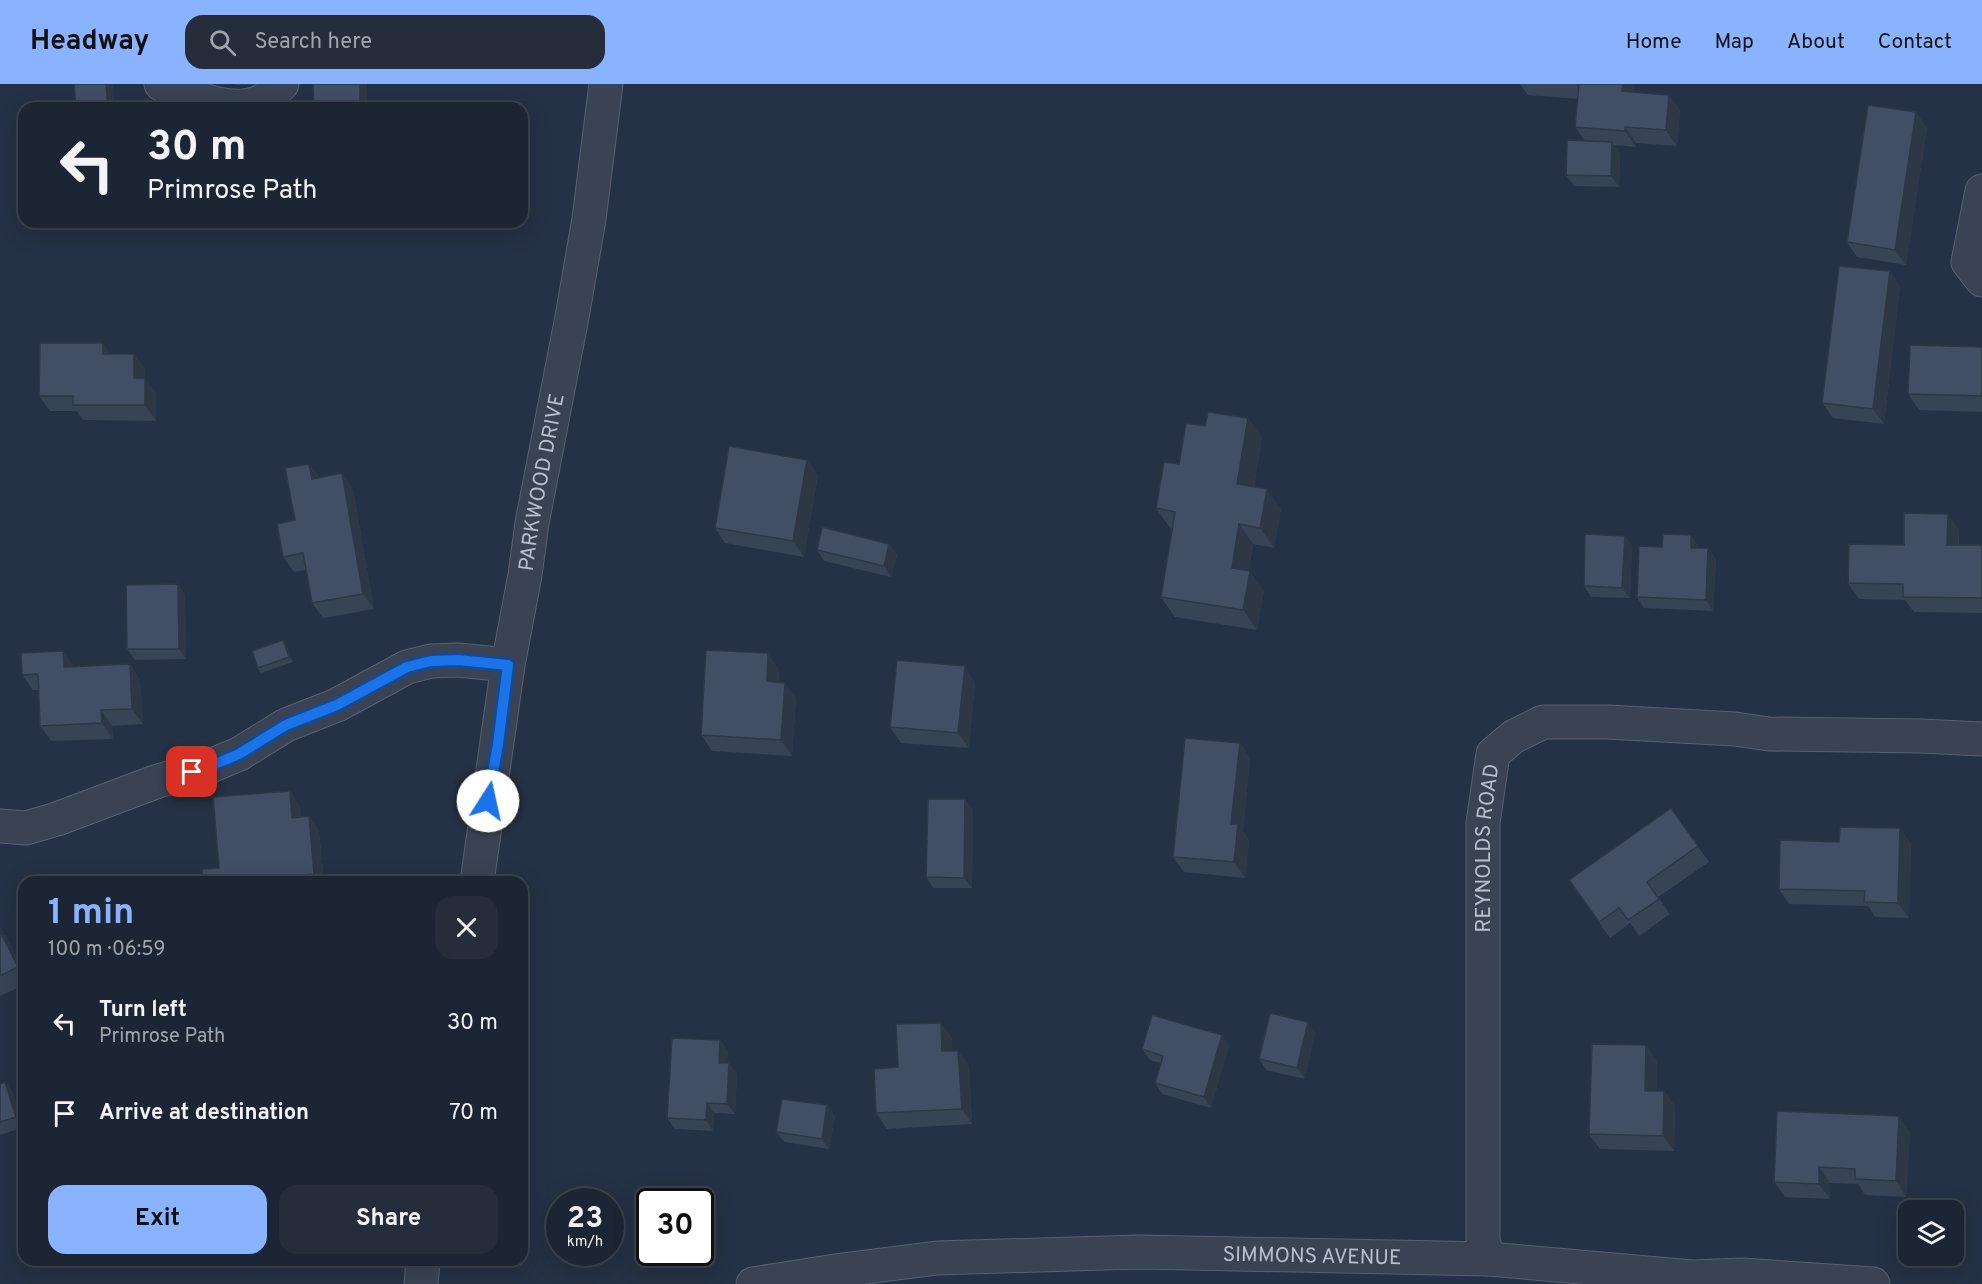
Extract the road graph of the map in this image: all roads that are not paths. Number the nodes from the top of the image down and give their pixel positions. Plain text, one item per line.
1 (161, 84) edge
2 (282, 84) edge
3 (606, 84) edge
4 (212, 102) edge
5 (258, 102) edge
6 (1982, 190) edge
7 (1982, 280) edge
8 (508, 665) junction
9 (1982, 739) edge
10 (0, 826) edge
11 (478, 876) edge
12 (1489, 1259) junction
13 (422, 1266) edge
14 (1051, 1270) edge
15 (421, 1284) edge
16 (753, 1284) edge
17 (1873, 1284) edge

1 - 4 street
2 - 5 street
3 - 8 street, PARKWOOD DRIVE
6 - 7 street
8 - 10 street
8 - 11 street, PARKWOOD DRIVE
9 - 12 street, REYNOLDS ROAD
12 - 14 street, SIMMONS AVENUE
12 - 17 street, SIMMONS AVENUE
13 - 15 street
14 - 16 street, SIMMONS AVENUE

